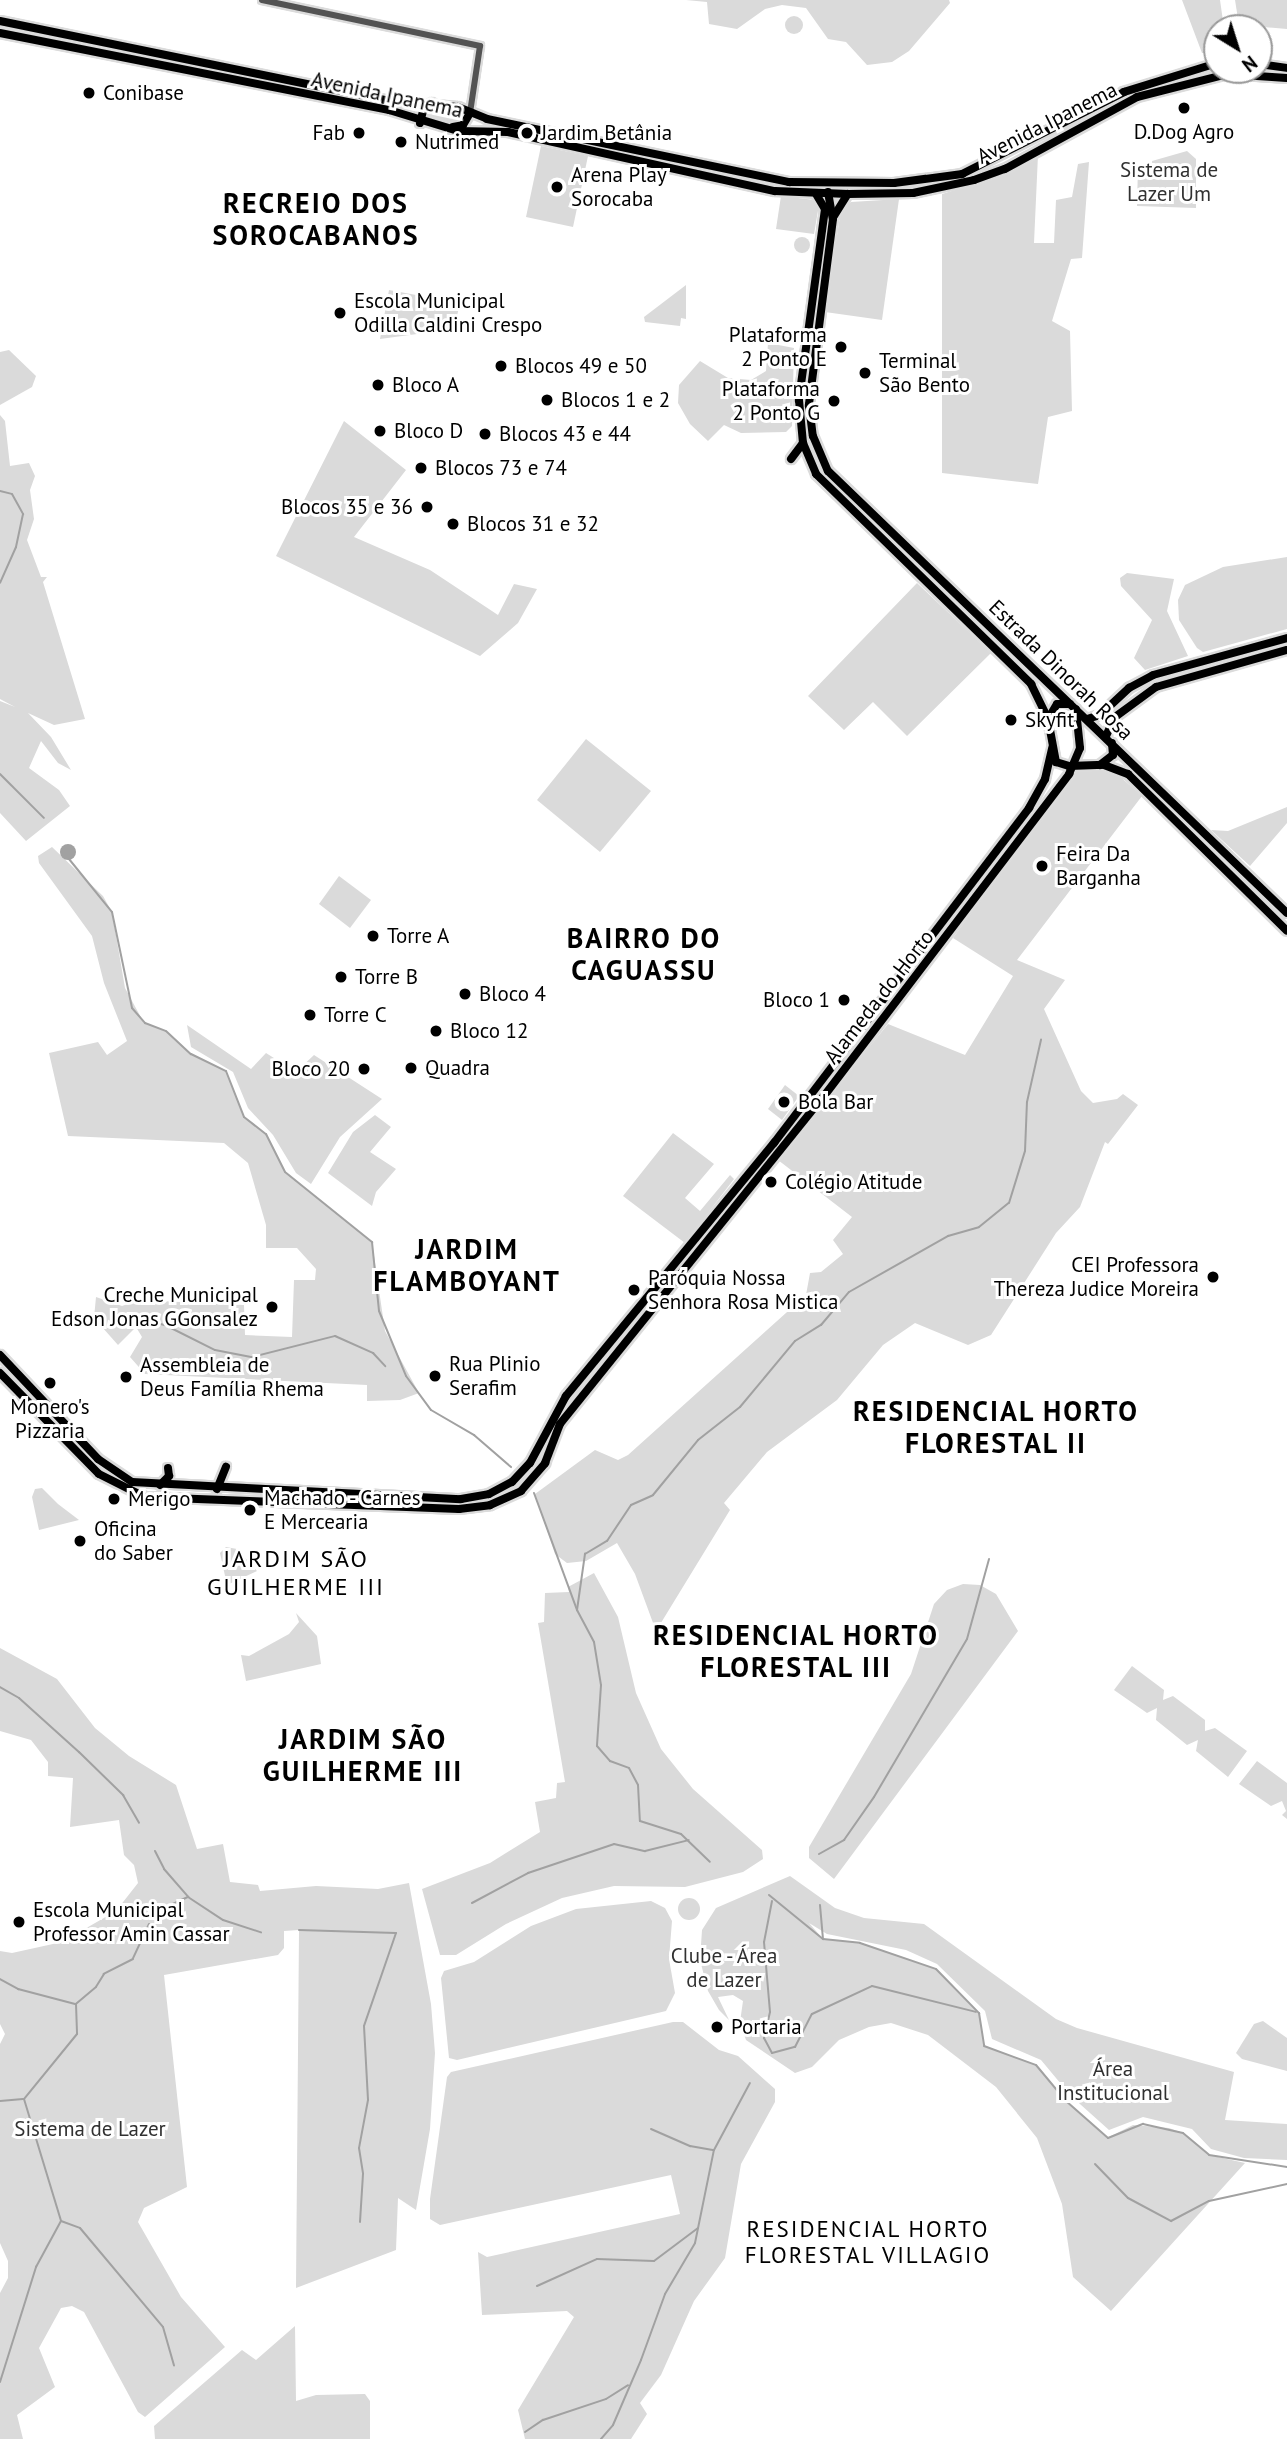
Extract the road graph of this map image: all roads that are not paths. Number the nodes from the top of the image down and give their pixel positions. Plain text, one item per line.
1 (262, 0) edge
2 (0, 21) edge
3 (0, 33) edge
4 (1203, 67) edge
5 (1181, 73) junction
6 (1287, 78) edge
7 (1137, 97) junction
8 (432, 103) junction
9 (470, 113) junction
10 (420, 122) junction
11 (433, 126) junction
12 (1073, 131) junction
13 (1050, 132) junction
14 (819, 183) junction
15 (813, 193) junction
16 (829, 194) junction
17 (848, 194) junction
18 (833, 219) junction
19 (803, 443) junction
20 (807, 457) junction
21 (791, 459) dead end
22 (828, 471) junction
23 (1287, 638) edge
24 (1287, 650) edge
25 (1195, 664) junction
26 (1196, 674) junction
27 (1073, 706) junction
28 (1048, 719) junction
29 (1087, 719) junction
30 (1109, 740) junction
31 (1052, 748) junction
32 (1073, 765) junction
33 (1100, 765) junction
34 (1287, 913) edge
35 (1287, 931) edge
36 (743, 1180) junction
37 (736, 1205) junction
38 (0, 1356) edge
39 (0, 1373) edge
40 (226, 1467) dead end
41 (168, 1468) dead end
42 (155, 1486) junction
43 (176, 1486) junction
44 (186, 1487) junction
45 (217, 1489) junction
46 (184, 1500) junction

1 - 9 street
2 - 8 main road, Avenida Ipanema
3 - 10 main road, Avenida Ipanema
4 - 5 main road, Avenida Ipanema
5 - 7 main road
5 - 13 main road, Avenida Ipanema
6 - 7 main road, Avenida Ipanema
7 - 12 main road, Avenida Ipanema
8 - 9 main road, Avenida Ipanema
8 - 10 main road
9 - 11 main road
9 - 14 main road, Avenida Ipanema
10 - 11 main road, Avenida Ipanema
11 - 15 main road, Avenida Ipanema
12 - 13 main road
12 - 17 main road, Avenida Ipanema
13 - 14 main road, Avenida Ipanema
14 - 16 main road
15 - 16 main road, Avenida Ipanema
15 - 19 main road, Estrada Dinorah Rosa
16 - 17 main road, Avenida Ipanema
16 - 18 main road
17 - 18 main road
18 - 22 main road, Estrada Dinorah Rosa
19 - 20 main road, Estrada Dinorah Rosa
19 - 21 main road
20 - 22 main road
20 - 28 main road, Estrada Dinorah Rosa
22 - 27 main road, Estrada Dinorah Rosa
23 - 25 main road
24 - 26 main road
25 - 26 main road
25 - 29 main road
26 - 30 main road
27 - 28 main road
27 - 29 main road, Estrada Dinorah Rosa
27 - 32 main road, Alameda do Horto
28 - 31 main road, Estrada Dinorah Rosa
29 - 30 main road, Estrada Dinorah Rosa
30 - 33 main road
30 - 34 main road, Estrada Dinorah Rosa
31 - 32 main road
31 - 36 main road, Alameda do Horto
32 - 33 main road, Estrada Dinorah Rosa
32 - 37 main road, Alameda do Horto
33 - 35 main road, Estrada Dinorah Rosa
36 - 37 main road
36 - 45 main road, Alameda do Horto
37 - 46 main road, Alameda do Horto
38 - 42 main road
39 - 46 main road
40 - 45 main road
41 - 42 main road
42 - 43 main road
43 - 44 main road
43 - 46 main road
44 - 45 main road
44 - 46 main road

